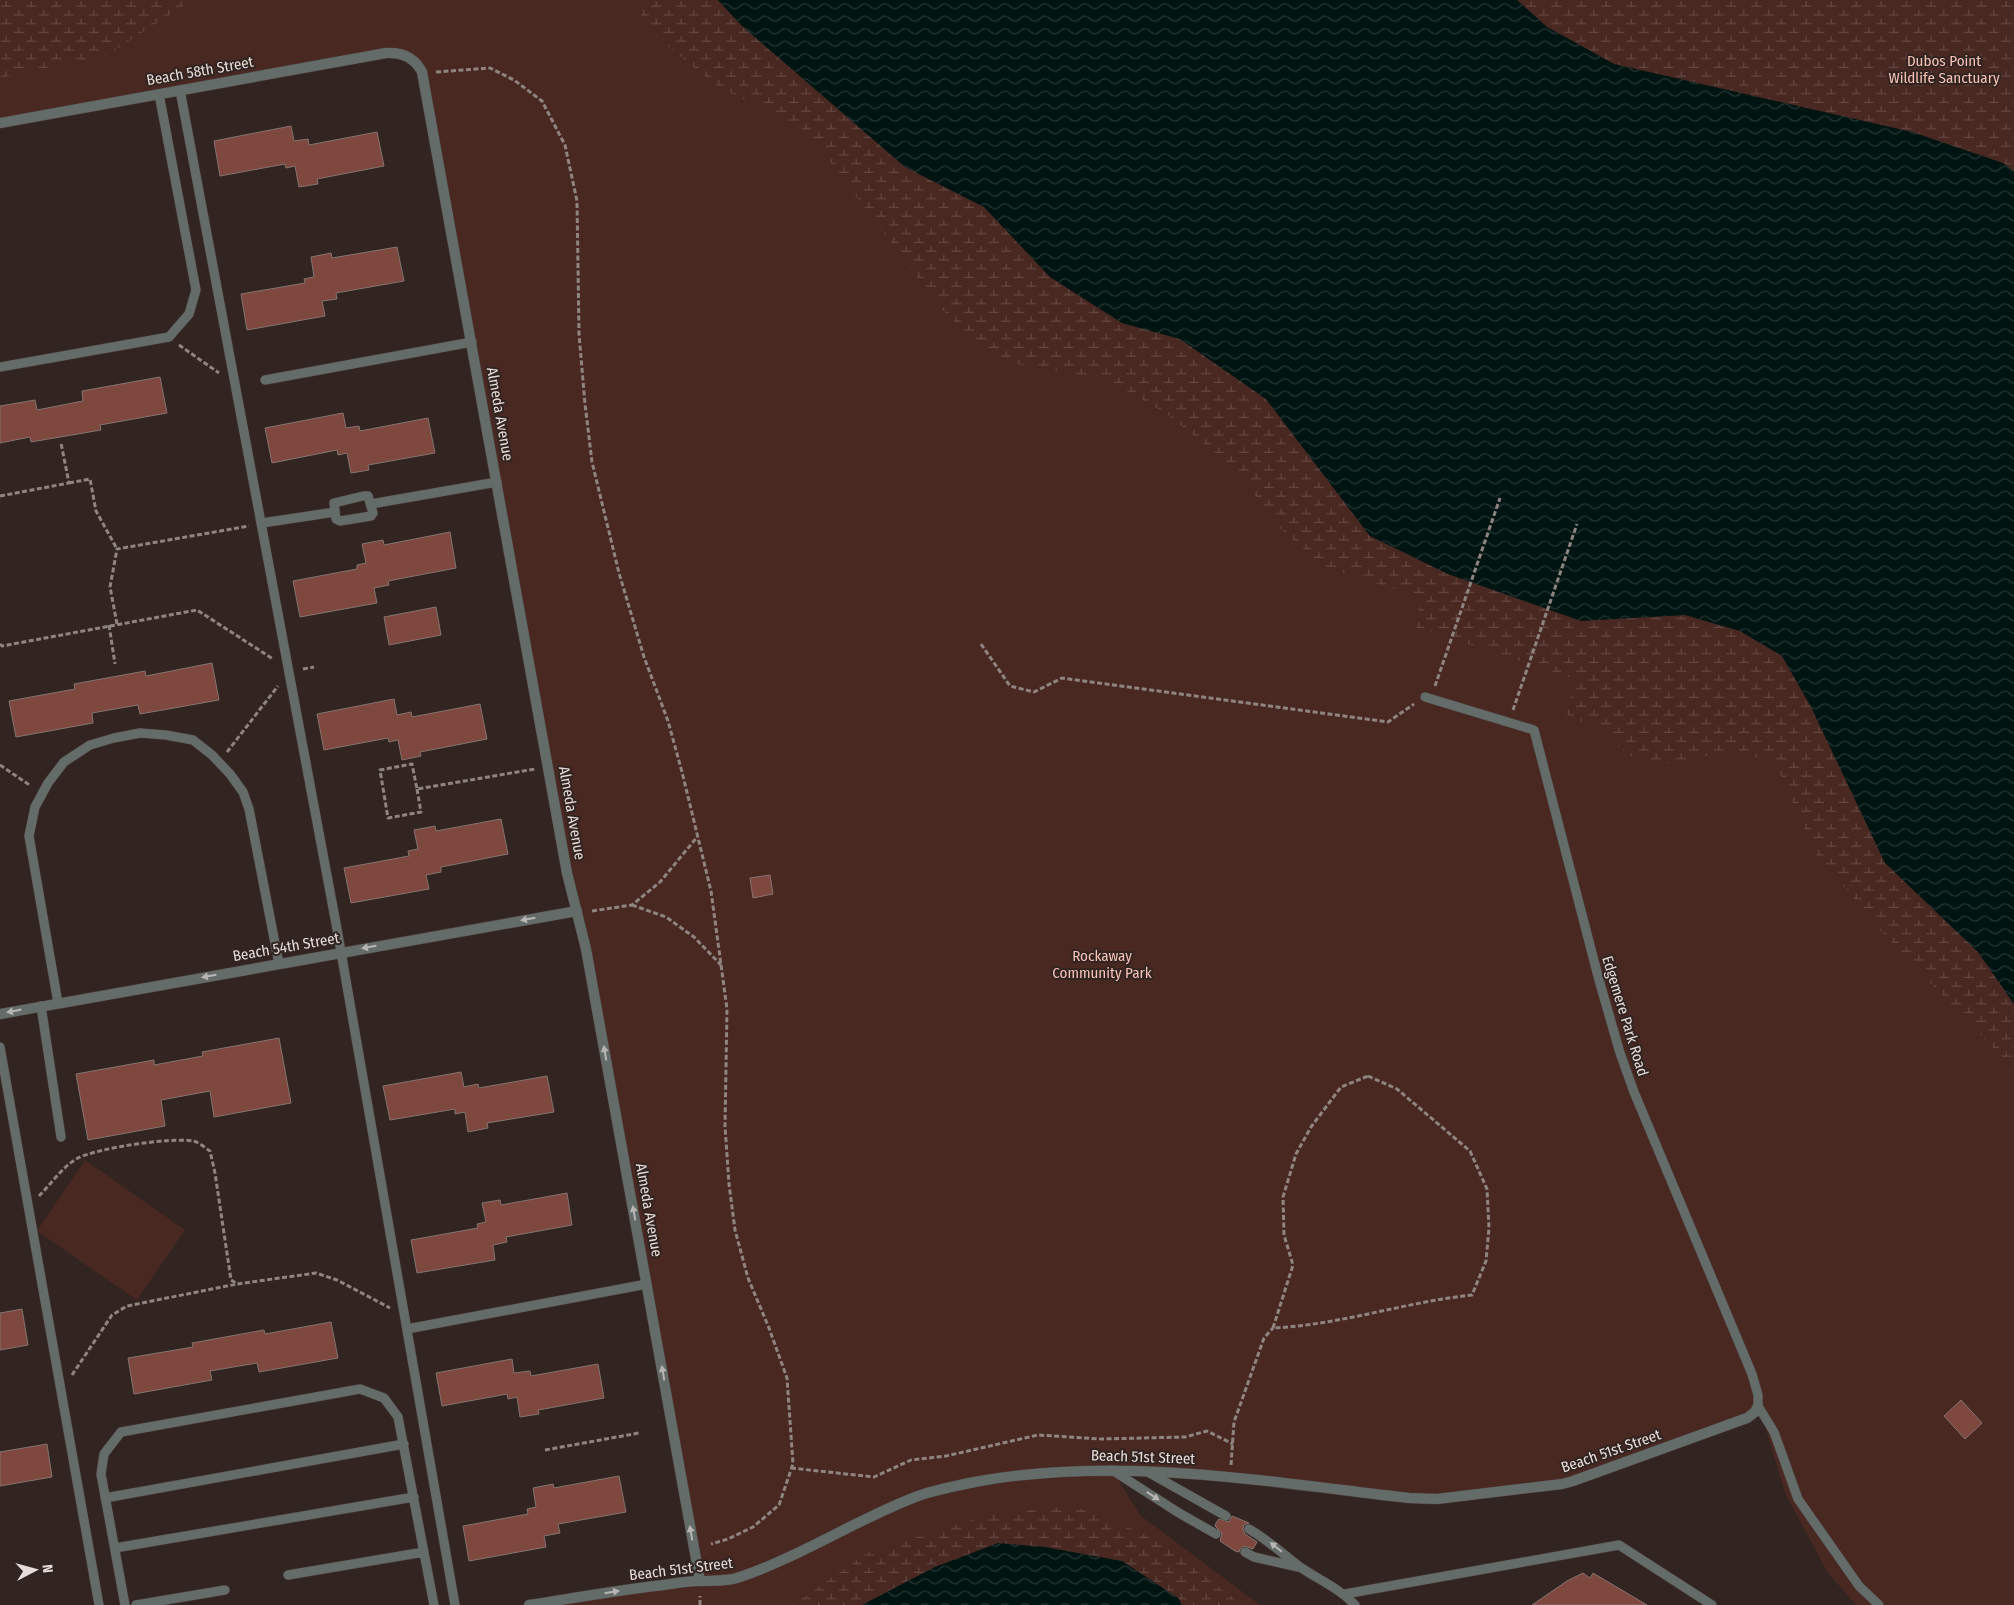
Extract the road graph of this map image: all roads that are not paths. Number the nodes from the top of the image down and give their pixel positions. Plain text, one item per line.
1 (406, 56) joint
2 (180, 90) junction
3 (159, 94) junction
4 (0, 123) edge
5 (472, 342) junction
6 (0, 366) edge
7 (265, 380) dead end
8 (497, 482) junction
9 (371, 504) junction
10 (335, 512) junction
11 (262, 523) junction
12 (1428, 698) road end
13 (576, 911) junction
14 (342, 952) junction
15 (279, 964) junction
16 (58, 1003) junction
17 (41, 1006) junction
18 (0, 1014) edge
19 (0, 1047) edge
20 (61, 1138) dead end
21 (646, 1284) junction
22 (407, 1329) junction
23 (1758, 1406) junction
24 (404, 1444) junction
25 (1112, 1469) junction
26 (1143, 1470) junction
27 (414, 1497) junction
28 (105, 1498) junction
29 (1226, 1516) dead end
30 (1249, 1529) dead end
31 (1216, 1534) dead end
32 (115, 1548) junction
33 (424, 1552) junction
34 (1245, 1552) dead end
35 (1301, 1568) junction
36 (288, 1575) dead end
37 (700, 1581) junction
38 (225, 1590) dead end
39 (1344, 1594) junction
40 (99, 1605) edge
41 (126, 1605) edge
42 (136, 1605) edge
43 (434, 1605) edge
44 (455, 1605) edge
45 (529, 1605) edge
46 (1355, 1605) edge
47 (1712, 1605) edge
48 (1879, 1605) edge

1 - 2 street, Beach 58th Street
1 - 5 street, Almeda Avenue
2 - 3 street, Beach 58th Street
2 - 11 lane
3 - 4 street, Beach 58th Street
3 - 6 lane
5 - 7 lane
5 - 8 street, Almeda Avenue
8 - 9 lane
8 - 13 street, Almeda Avenue
9 - 10 lane
9 - 10 lane
10 - 11 lane
11 - 14 lane
12 - 23 lane, Edgemere Park Road
13 -> 14 street, Beach 54th Street
21 -> 13 street, Almeda Avenue
14 - 15 street, Beach 54th Street
14 - 22 lane
15 -> 16 street, Beach 54th Street
15 - 16 lane
16 - 17 street, Beach 54th Street
17 -> 18 street, Beach 54th Street
17 - 20 lane
19 - 40 lane
21 - 22 lane
37 -> 21 street, Almeda Avenue
22 - 44 lane
23 - 26 street, Beach 51st Street
23 - 48 lane
24 - 27 lane
24 - 28 lane
24 - 28 lane
25 - 26 street, Beach 51st Street
25 -> 31 lane
25 - 37 street, Beach 51st Street
26 - 29 lane
27 - 32 lane
27 - 33 lane
28 - 32 lane
35 -> 30 lane
32 - 41 lane
33 - 36 lane
33 - 43 lane
34 - 35 lane
35 - 39 lane
45 -> 37 street, Beach 51st Street
38 - 42 lane
39 - 46 lane
39 - 47 lane

